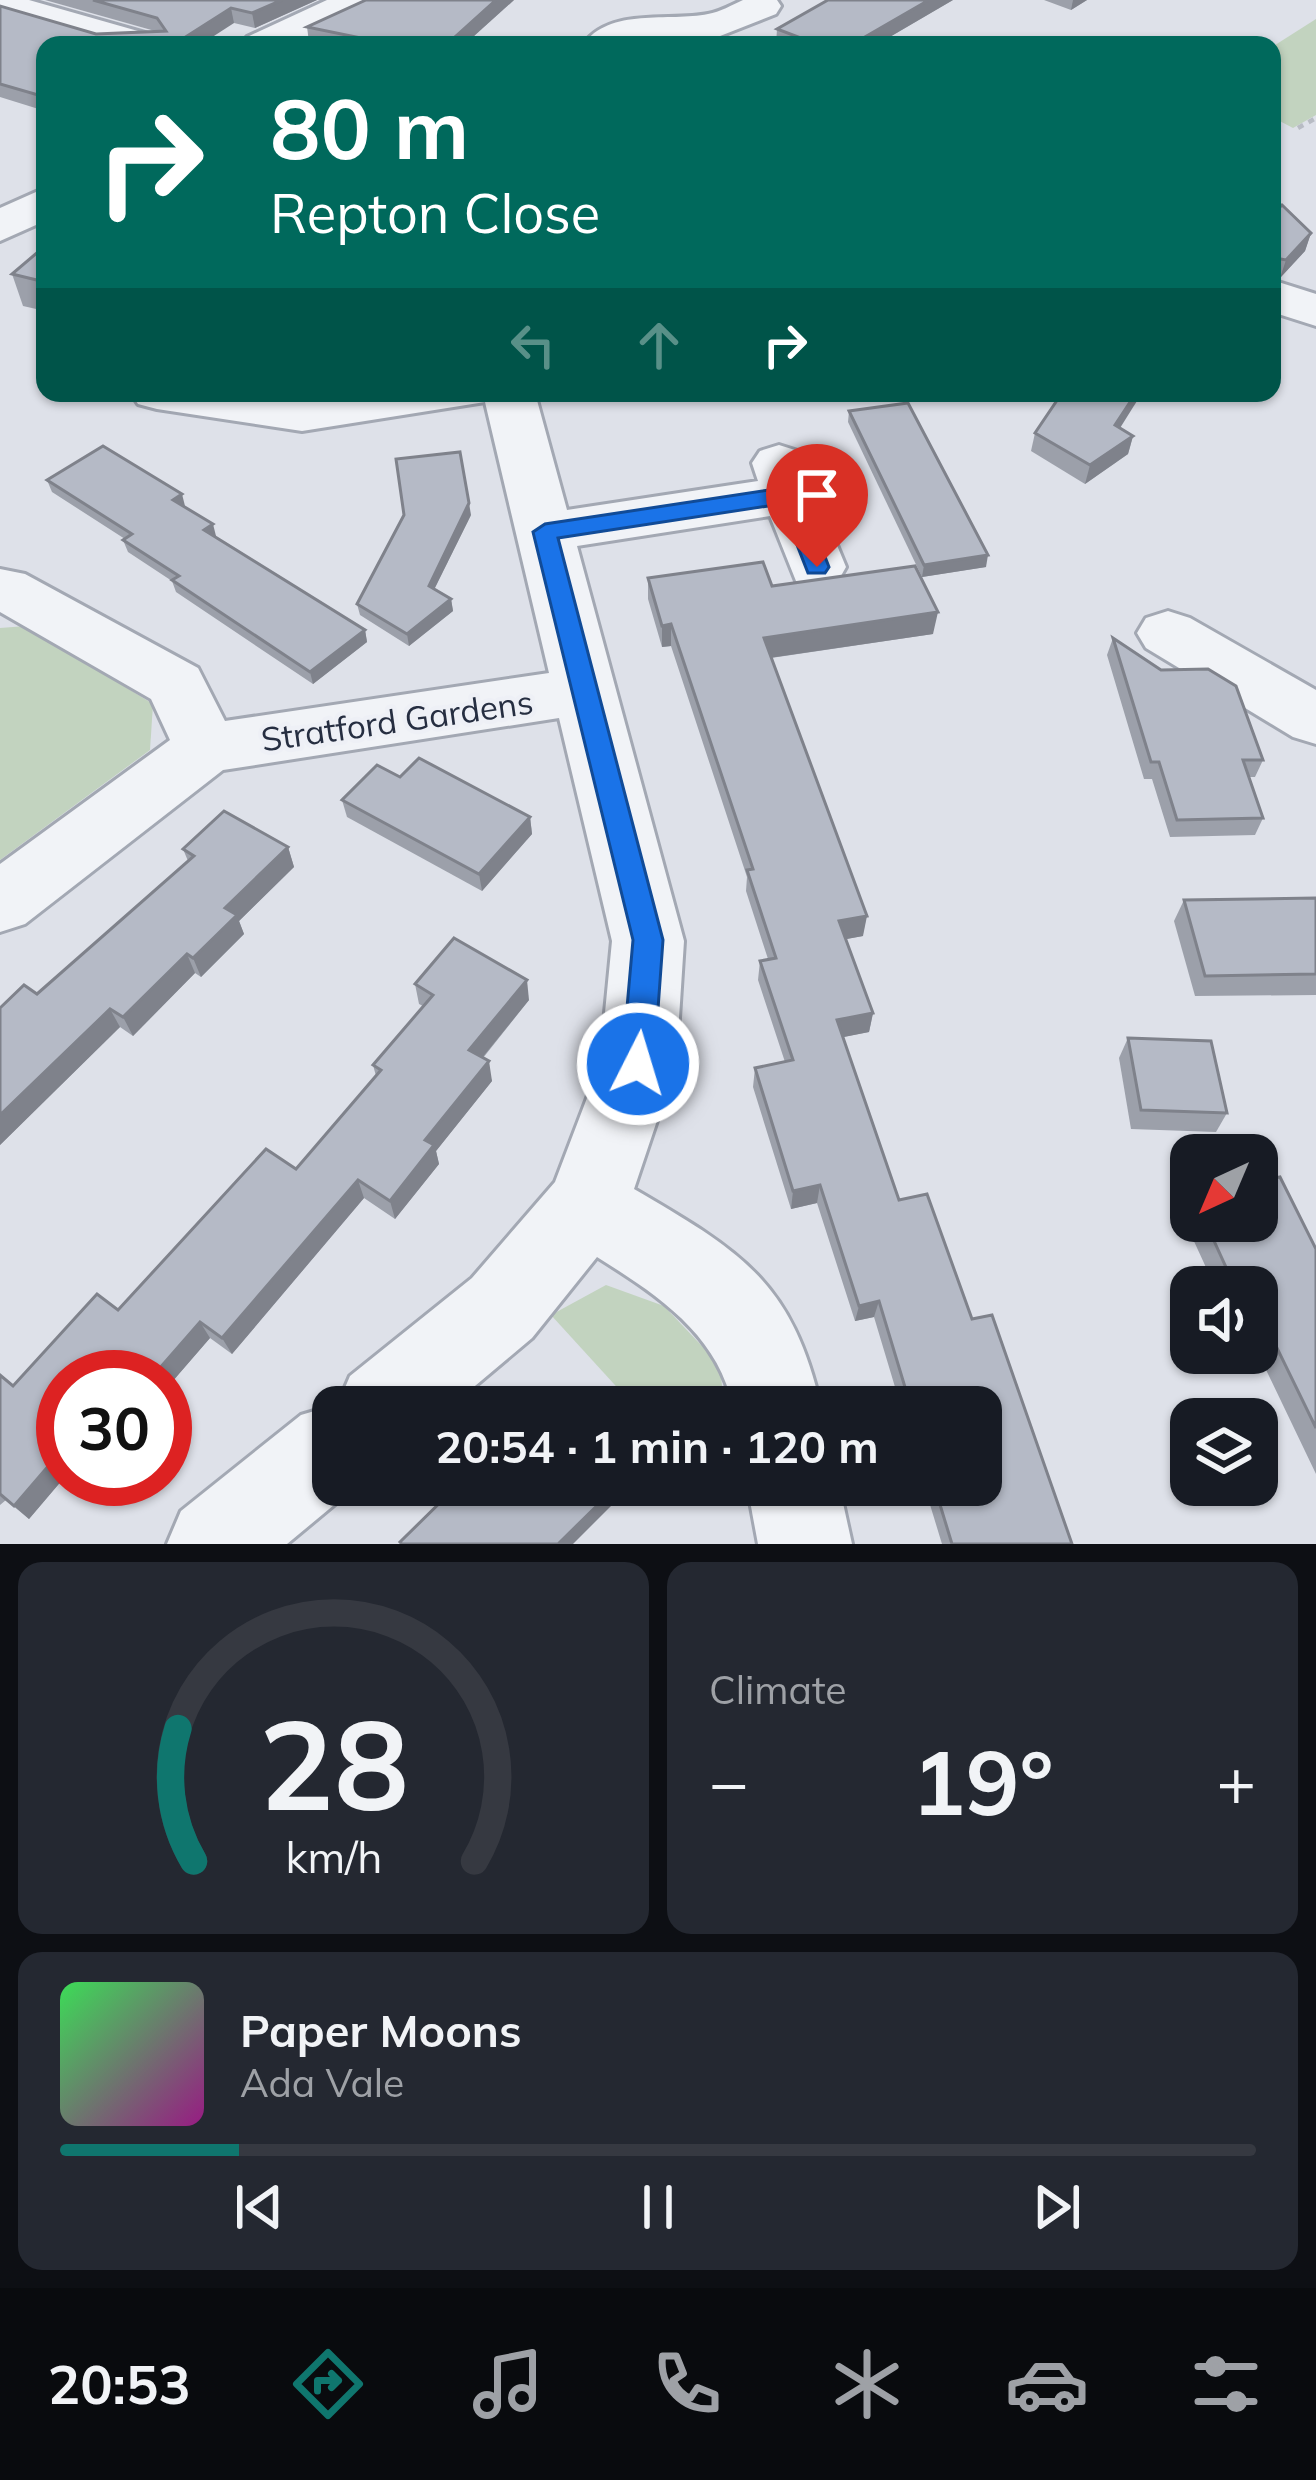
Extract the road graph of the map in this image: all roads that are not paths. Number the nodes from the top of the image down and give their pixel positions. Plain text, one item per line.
1 (358, 0) edge
2 (0, 4) edge
3 (762, 6) dead end
4 (113, 36) edge
5 (280, 36) edge
6 (626, 36) edge
7 (36, 207) edge
8 (0, 227) edge
9 (1281, 298) edge
10 (1316, 311) edge
11 (216, 402) edge
12 (398, 402) edge
13 (511, 402) edge
14 (545, 532) junction
15 (817, 567) dead end
16 (16, 579) edge
17 (1168, 633) dead end
18 (587, 691) junction
19 (1316, 720) edge
20 (206, 748) junction
21 (0, 902) edge
22 (587, 1206) junction
23 (407, 1386) edge
24 (772, 1386) edge
25 (312, 1464) edge
26 (797, 1506) edge
27 (214, 1544) edge
28 (805, 1544) edge

1 - 5 street
2 - 4 street
3 - 6 street
7 - 8 street
9 - 10 street
11 - 12 street
13 - 14 street
14 - 15 street
14 - 18 street
16 - 20 street
17 - 19 street
18 - 20 street, Stratford Gardens
18 - 22 street
20 - 21 street, Stratford Gardens
22 - 23 street
22 - 24 street
25 - 27 street
26 - 28 street

